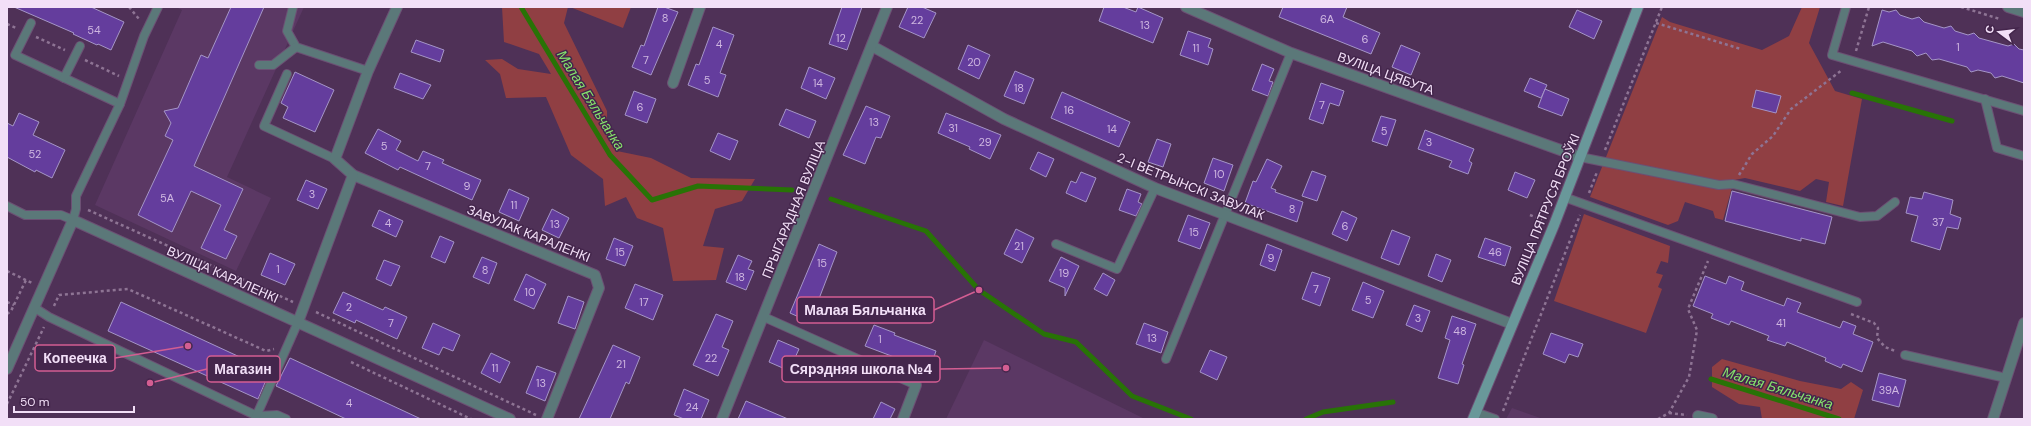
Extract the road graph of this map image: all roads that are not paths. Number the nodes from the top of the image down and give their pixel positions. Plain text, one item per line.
1 (158, 7) edge
2 (293, 7) edge
3 (397, 7) edge
4 (700, 7) edge
5 (887, 7) edge
6 (1186, 7) edge
7 (1638, 7) edge
8 (1846, 7) edge
9 (2008, 7) edge
10 (2024, 12) edge
11 (31, 23) dead end
12 (80, 46) dead end
13 (872, 46) junction
14 (296, 47) junction
15 (1291, 53) junction
16 (259, 65) dead end
17 (368, 71) junction
18 (287, 74) dead end
19 (64, 78) junction
20 (673, 83) dead end
21 (1985, 99) junction
22 (120, 104) junction
23 (2024, 111) edge
24 (1580, 156) junction
25 (2024, 156) edge
26 (335, 160) junction
27 (353, 175) junction
28 (1155, 188) junction
29 (1564, 197) junction
30 (1895, 202) dead end
31 (7, 206) edge
32 (1226, 214) junction
33 (73, 220) junction
34 (1056, 244) dead end
35 (1857, 302) dead end
36 (35, 308) junction
37 (764, 317) junction
38 (298, 322) junction
39 (2024, 323) edge
40 (1512, 324) junction
41 (1904, 355) dead end
42 (1166, 359) dead end
43 (8, 366) edge
44 (2006, 378) junction
45 (916, 385) joint
46 (1474, 416) edge
47 (1698, 416) dead end
48 (256, 418) edge
49 (286, 419) edge
50 (510, 419) edge
51 (547, 419) edge
52 (722, 419) edge
53 (903, 419) edge
54 (1495, 419) edge
55 (1712, 419) edge
56 (1993, 419) edge

1 - 22 lane
2 - 14 lane
3 - 17 street
4 - 20 street
5 - 13 street, ПРЫГАРАДНАЯ ВУЛІЦА
6 - 15 street, ВУЛІЦА ЦЯБУТА
7 - 24 main road, ВУЛІЦА ПЯТРУСЯ БРОЎКІ
8 - 21 lane
9 - 10 street
11 - 19 lane
12 - 19 lane
13 - 28 street, 2-І ВЕТРЫНСКІ ЗАВУЛАК
13 - 37 street, ПРЫГАРАДНАЯ ВУЛІЦА
14 - 16 lane
14 - 17 lane
15 - 24 street, ВУЛІЦА ЦЯБУТА
15 - 32 lane
17 - 26 street
18 - 26 lane
19 - 22 lane
21 - 23 lane
21 - 25 lane
22 - 33 lane
24 - 29 main road, ВУЛІЦА ПЯТРУСЯ БРОЎКІ
24 - 30 lane
26 - 27 street, ЗАВУЛАК КАРАЛЕНКІ
27 - 38 street
27 - 51 street, ЗАВУЛАК КАРАЛЕНКІ
28 - 32 street, 2-І ВЕТРЫНСКІ ЗАВУЛАК
28 - 34 lane
29 - 35 lane
29 - 40 main road, ВУЛІЦА ПЯТРУСЯ БРОЎКІ
31 - 33 lane
32 - 40 street, 2-І ВЕТРЫНСКІ ЗАВУЛАК
32 - 42 lane
33 - 36 street
33 - 38 street, ВУЛІЦА КАРАЛЕНКІ
36 - 43 street
36 - 48 lane
37 - 45 lane
37 - 52 street, ПРЫГАРАДНАЯ ВУЛІЦА
38 - 48 lane
38 - 50 street, ВУЛІЦА КАРАЛЕНКІ
39 - 44 street
40 - 46 main road, ВУЛІЦА ПЯТРУСЯ БРОЎКІ
41 - 44 lane
44 - 56 street
45 - 53 street
46 - 54 lane
47 - 55 street
48 - 49 lane

